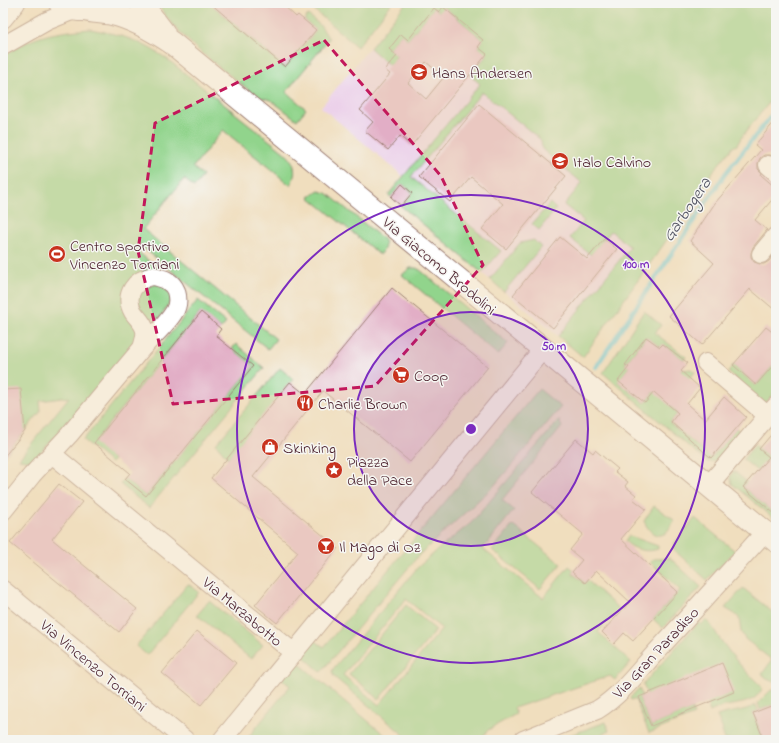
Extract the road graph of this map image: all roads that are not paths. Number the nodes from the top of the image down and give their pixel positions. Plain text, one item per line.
1 (16, 3) edge
2 (141, 3) edge
3 (79, 6) edge
4 (3, 19) edge
5 (172, 43) junction
6 (3, 46) edge
7 (776, 236) edge
8 (761, 254) dead end
9 (142, 348) dead end
10 (543, 350) junction
11 (706, 363) dead end
12 (772, 411) edge
13 (52, 454) junction
14 (708, 486) junction
15 (3, 511) edge
16 (770, 536) edge
17 (3, 590) edge
18 (294, 653) junction
19 (185, 740) edge
20 (222, 740) edge
21 (523, 740) edge

1 - 4 street
2 - 5 street, Via Giacomo Brodolini
3 - 5 street, Via Giacomo Brodolini
3 - 6 street, Via Giacomo Brodolini
5 - 10 street, Via Giacomo Brodolini
7 - 8 street
9 - 13 street
10 - 14 street, Via Giacomo Brodolini
10 - 18 street, Via Marzabotto
11 - 12 street
12 - 14 street
13 - 15 street
13 - 18 street, Via Marzabotto
14 - 16 street, Via Giacomo Brodolini
16 - 21 street, Via Gran Paradiso
17 - 19 street, Via Vincenzo Torriani
18 - 20 street

